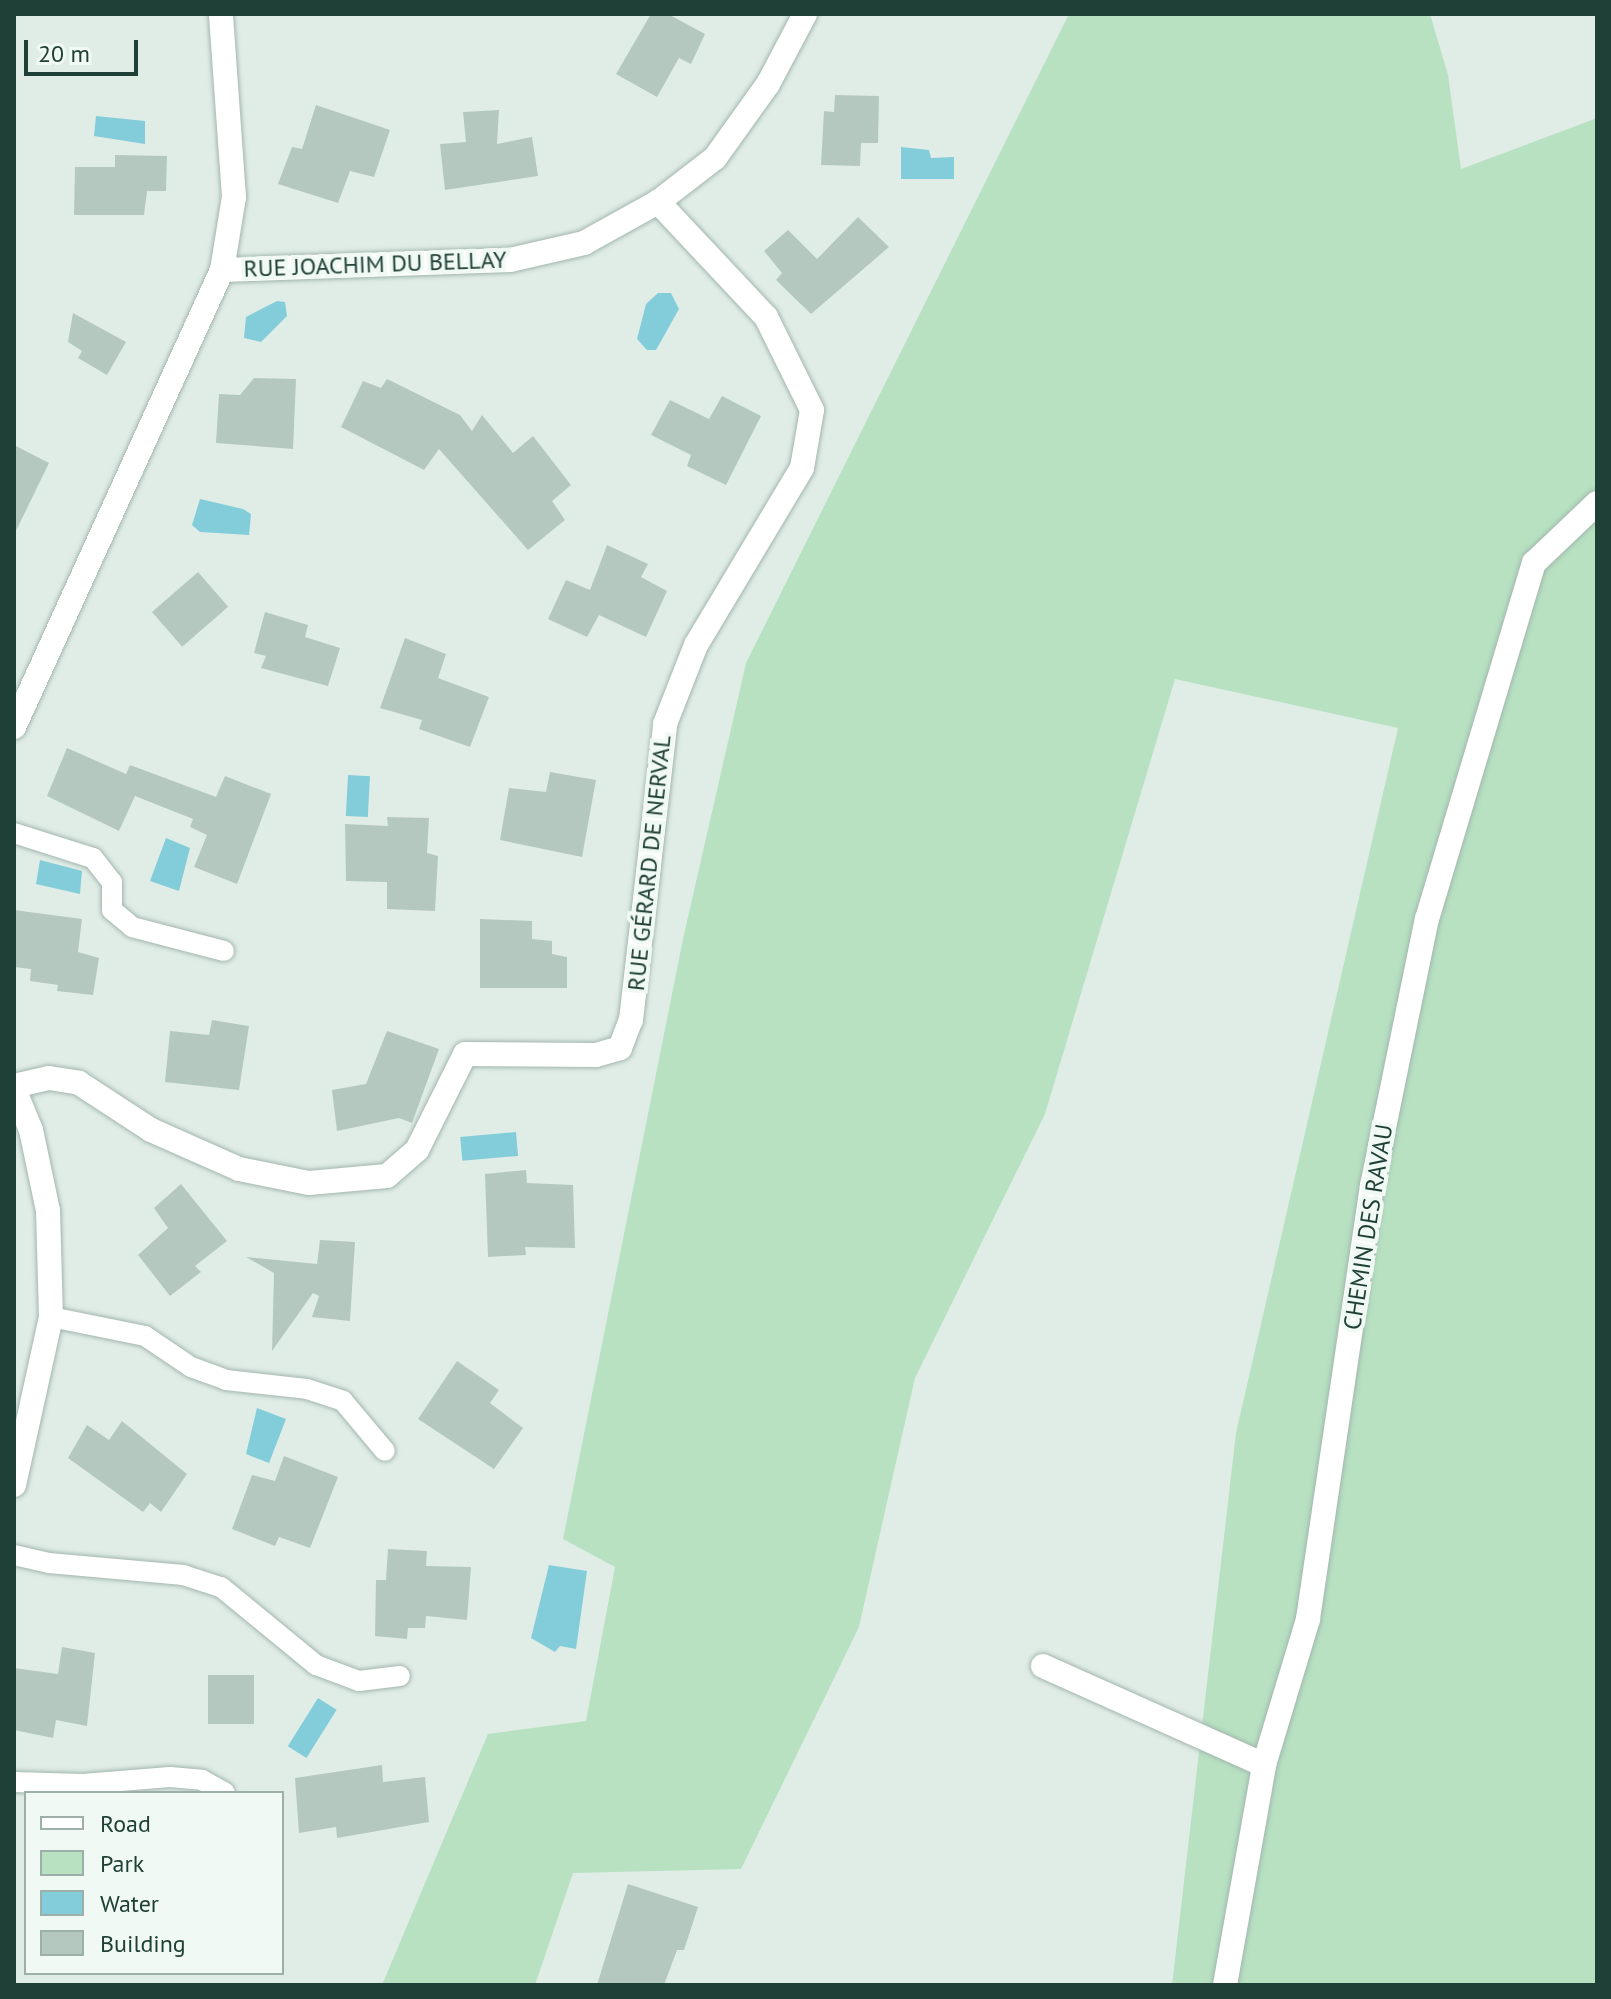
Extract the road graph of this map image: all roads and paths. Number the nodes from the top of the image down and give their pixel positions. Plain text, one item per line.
1 (221, 14) edge
2 (805, 14) edge
3 (658, 202) junction
4 (222, 270) junction
5 (1597, 503) edge
6 (14, 727) edge
7 (14, 833) edge
8 (224, 951) dead end
9 (14, 1087) edge
10 (51, 1317) junction
11 (385, 1451) dead end
12 (14, 1485) edge
13 (14, 1555) edge
14 (1043, 1666) dead end
15 (400, 1676) dead end
16 (1264, 1765) junction
17 (14, 1782) edge
18 (221, 1791) edge
19 (1225, 1985) edge

1 - 4 street, RUE JOACHIM DU BELLAY
2 - 3 street, RUE JOACHIM DU BELLAY
3 - 4 street, RUE JOACHIM DU BELLAY
3 - 9 street, RUE GÉRARD DE NERVAL
4 - 6 street, RUE JOACHIM DU BELLAY
5 - 16 street, CHEMIN DES RAVAU
7 - 8 lane
9 - 10 street
10 - 11 lane
10 - 12 street
13 - 15 lane
14 - 16 street
16 - 19 street, CHEMIN DES RAVAU
17 - 18 lane

